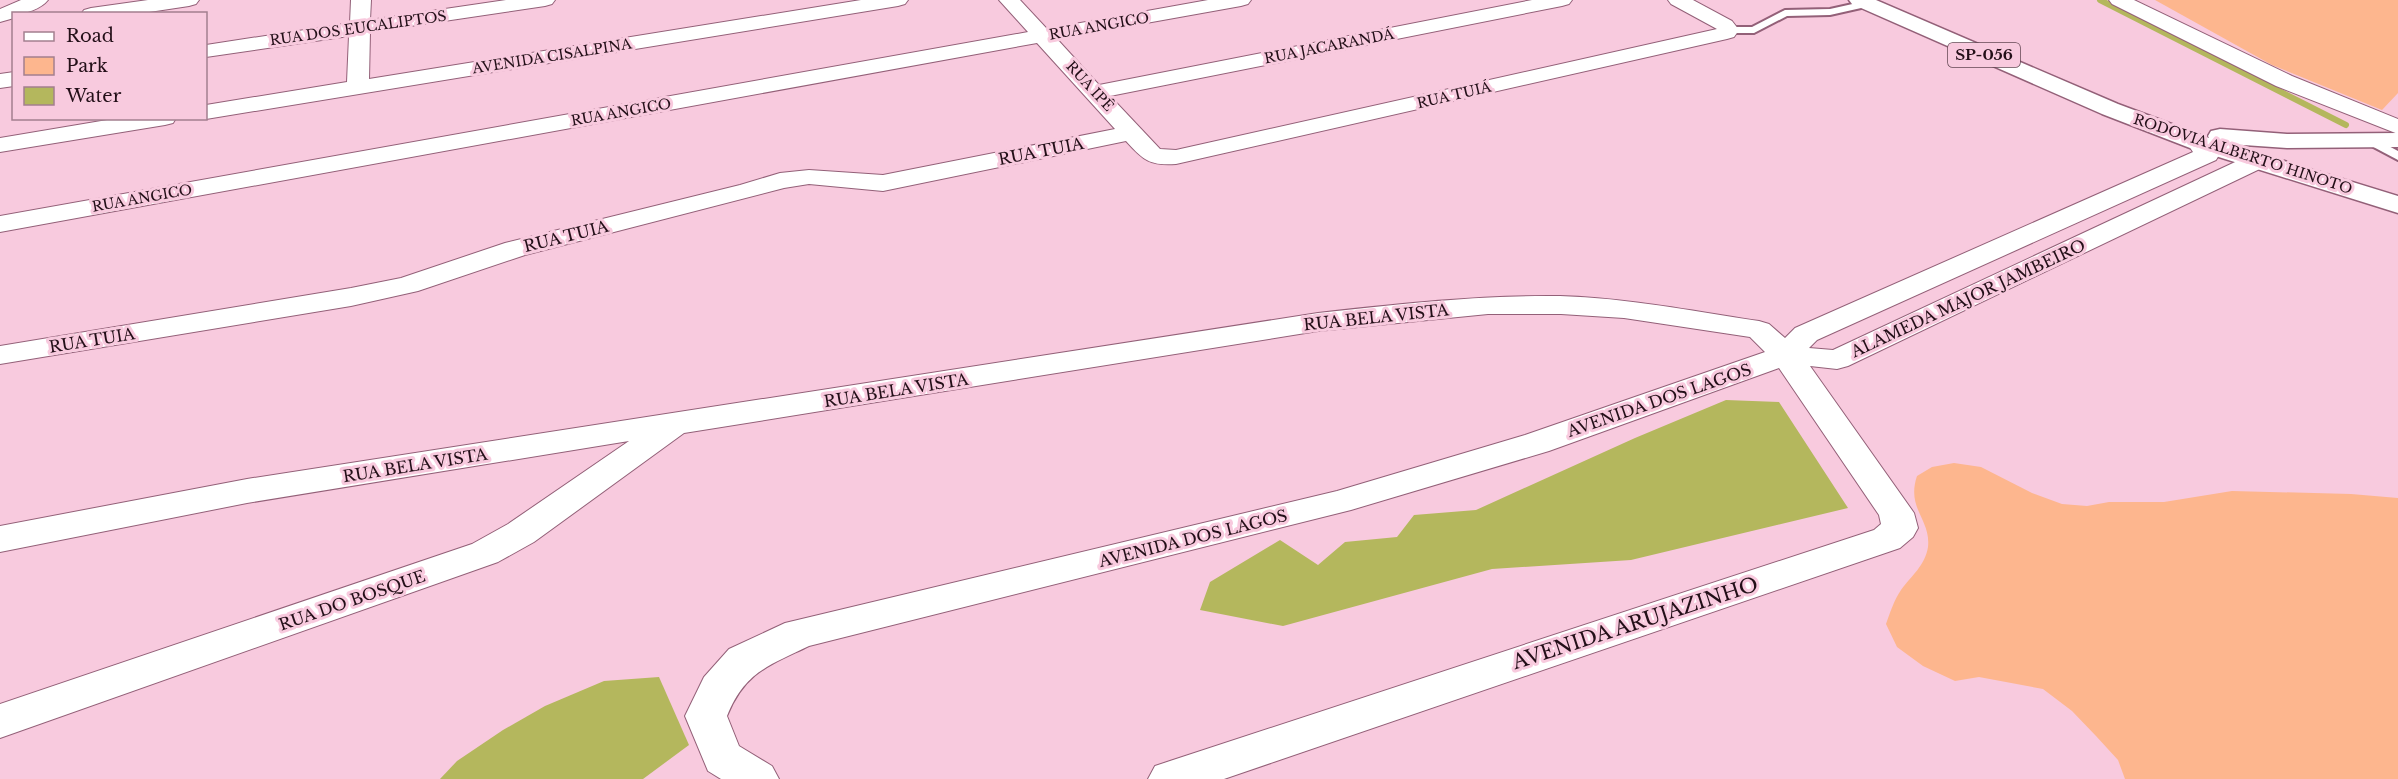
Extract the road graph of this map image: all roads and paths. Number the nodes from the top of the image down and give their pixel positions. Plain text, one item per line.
1 (38, 0) edge
2 (189, 0) edge
3 (361, 0) edge
4 (545, 0) edge
5 (898, 0) edge
6 (1009, 0) edge
7 (1241, 0) edge
8 (1562, 0) edge
9 (1678, 0) edge
10 (2119, 0) edge
11 (1862, 2) edge
12 (105, 12) edge
13 (0, 16) edge
14 (361, 27) junction
15 (1729, 30) junction
16 (1043, 36) junction
17 (207, 51) edge
18 (358, 87) junction
19 (1096, 92) junction
20 (207, 112) edge
21 (153, 120) edge
22 (2398, 127) edge
23 (1133, 134) junction
24 (2209, 139) junction
25 (2368, 140) junction
26 (2398, 140) edge
27 (2287, 141) junction
28 (0, 145) edge
29 (2398, 156) edge
30 (1176, 157) joint
31 (2257, 161) junction
32 (2340, 186) junction
33 (2137, 187) junction
34 (2171, 202) junction
35 (2398, 205) edge
36 (0, 224) edge
37 (0, 355) edge
38 (1786, 355) junction
39 (677, 424) junction
40 (0, 539) edge
41 (0, 721) edge
42 (757, 779) edge
43 (1170, 779) edge

1 - 13 street
2 - 12 street
3 - 14 street
4 - 14 street, RUA DOS EUCALIPTOS
5 - 18 street, AVENIDA CISALPINA
6 - 16 street, RUA IPÊ
7 - 16 street, RUA ANGICO
8 - 19 street, RUA JACARANDÁ
9 - 15 street
10 - 22 street
11 - 15 lane
11 - 24 main road, RODOVIA ALBERTO HINOTO / SP-056
14 - 17 street, RUA DOS EUCALIPTOS
14 - 18 street
15 - 30 street, RUA TUIÁ
16 - 19 street, RUA IPÊ
16 - 36 street, RUA ANGICO
18 - 20 street, AVENIDA CISALPINA
19 - 23 street, RUA IPÊ
21 - 28 street
23 - 30 street, RUA IPÊ
23 - 37 street, RUA TUIA
24 - 27 main road, RODOVIA ALBERTO HINOTO / SP-056
24 - 31 main road, RODOVIA ALBERTO HINOTO / SP-056
24 - 33 street, ALAMEDA MAJOR JAMBEIRO
25 - 26 main road, RODOVIA ALBERTO HINOTO / SP-056
25 - 27 main road, RODOVIA ALBERTO HINOTO / SP-056
25 - 29 lane
27 - 32 main road
31 - 32 main road, RODOVIA ALBERTO HINOTO / SP-056
31 - 34 street, ALAMEDA MAJOR JAMBEIRO
32 - 35 main road, RODOVIA ALBERTO HINOTO / SP-056
33 - 34 street
33 - 38 street, ALAMEDA MAJOR JAMBEIRO
34 - 38 street, ALAMEDA MAJOR JAMBEIRO
38 - 39 street, RUA BELA VISTA
38 - 42 street, AVENIDA DOS LAGOS
38 - 43 street, AVENIDA ARUJAZINHO
39 - 40 street, RUA BELA VISTA
39 - 41 street, RUA DO BOSQUE

